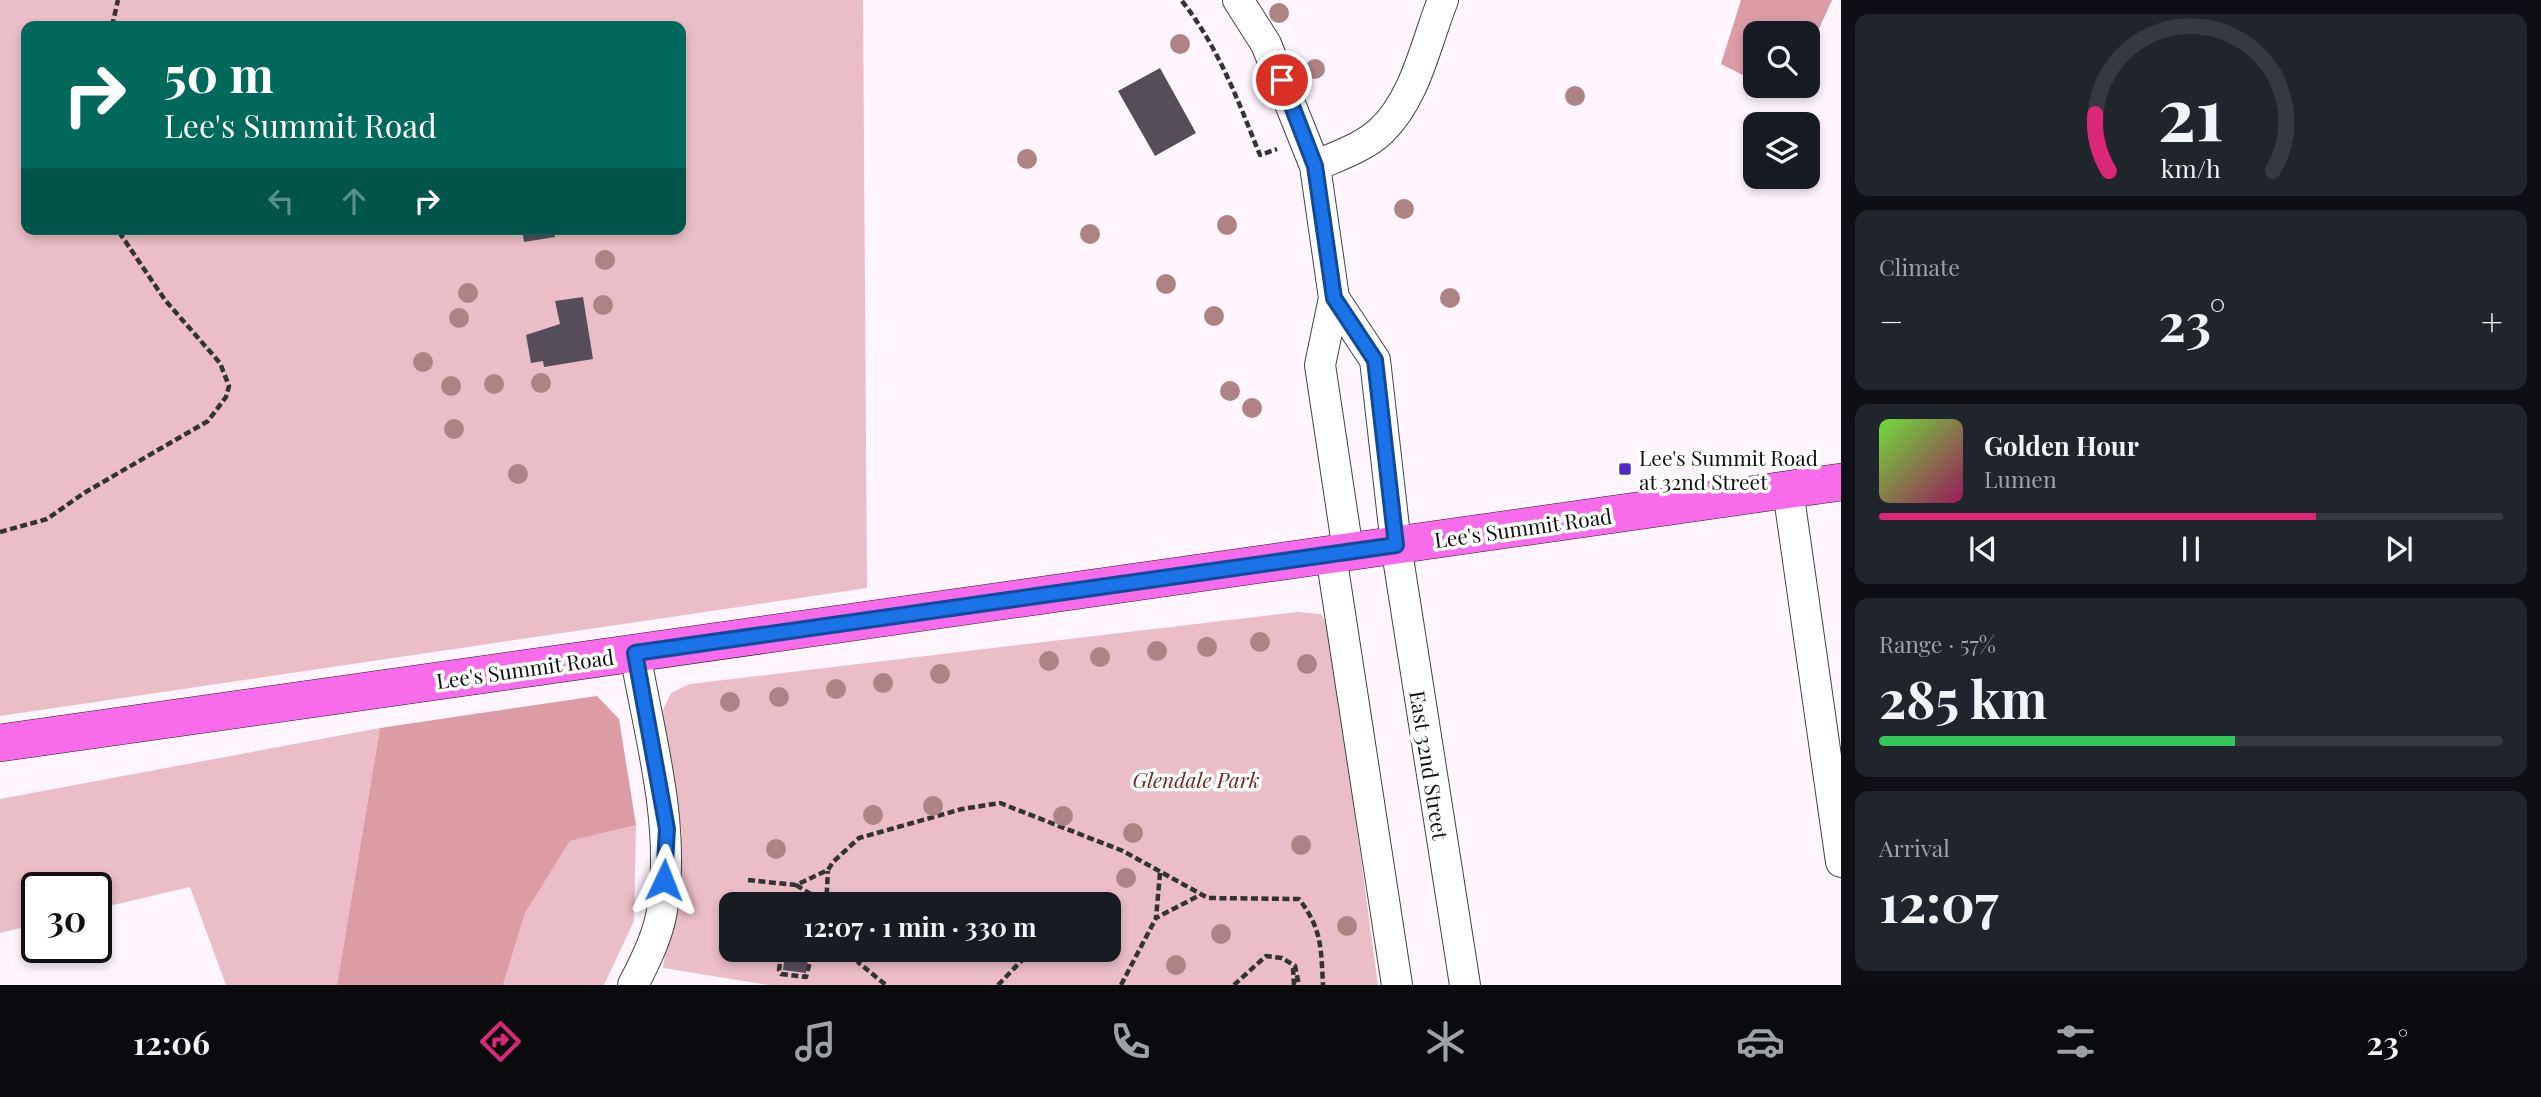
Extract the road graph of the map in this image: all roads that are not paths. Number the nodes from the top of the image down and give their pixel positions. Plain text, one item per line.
1 (1238, 0) edge
2 (1443, 0) edge
3 (1310, 153) junction
4 (1334, 298) junction
5 (1841, 482) edge
6 (1788, 489) junction
7 (1396, 545) junction
8 (1340, 553) junction
9 (635, 653) junction
10 (0, 743) edge
11 (1841, 862) edge
12 (633, 985) edge
13 (1397, 985) edge
14 (1465, 985) edge

1 - 3 street
2 - 3 street
3 - 4 street
4 - 7 street, East 32nd Street
4 - 8 street
5 - 6 main road, Lee's Summit Road
6 - 7 main road, Lee's Summit Road
6 - 11 street
7 - 8 main road, Lee's Summit Road
7 - 14 street, East 32nd Street
8 - 9 main road, Lee's Summit Road
8 - 13 street
9 - 10 main road, Lee's Summit Road
9 - 12 street

